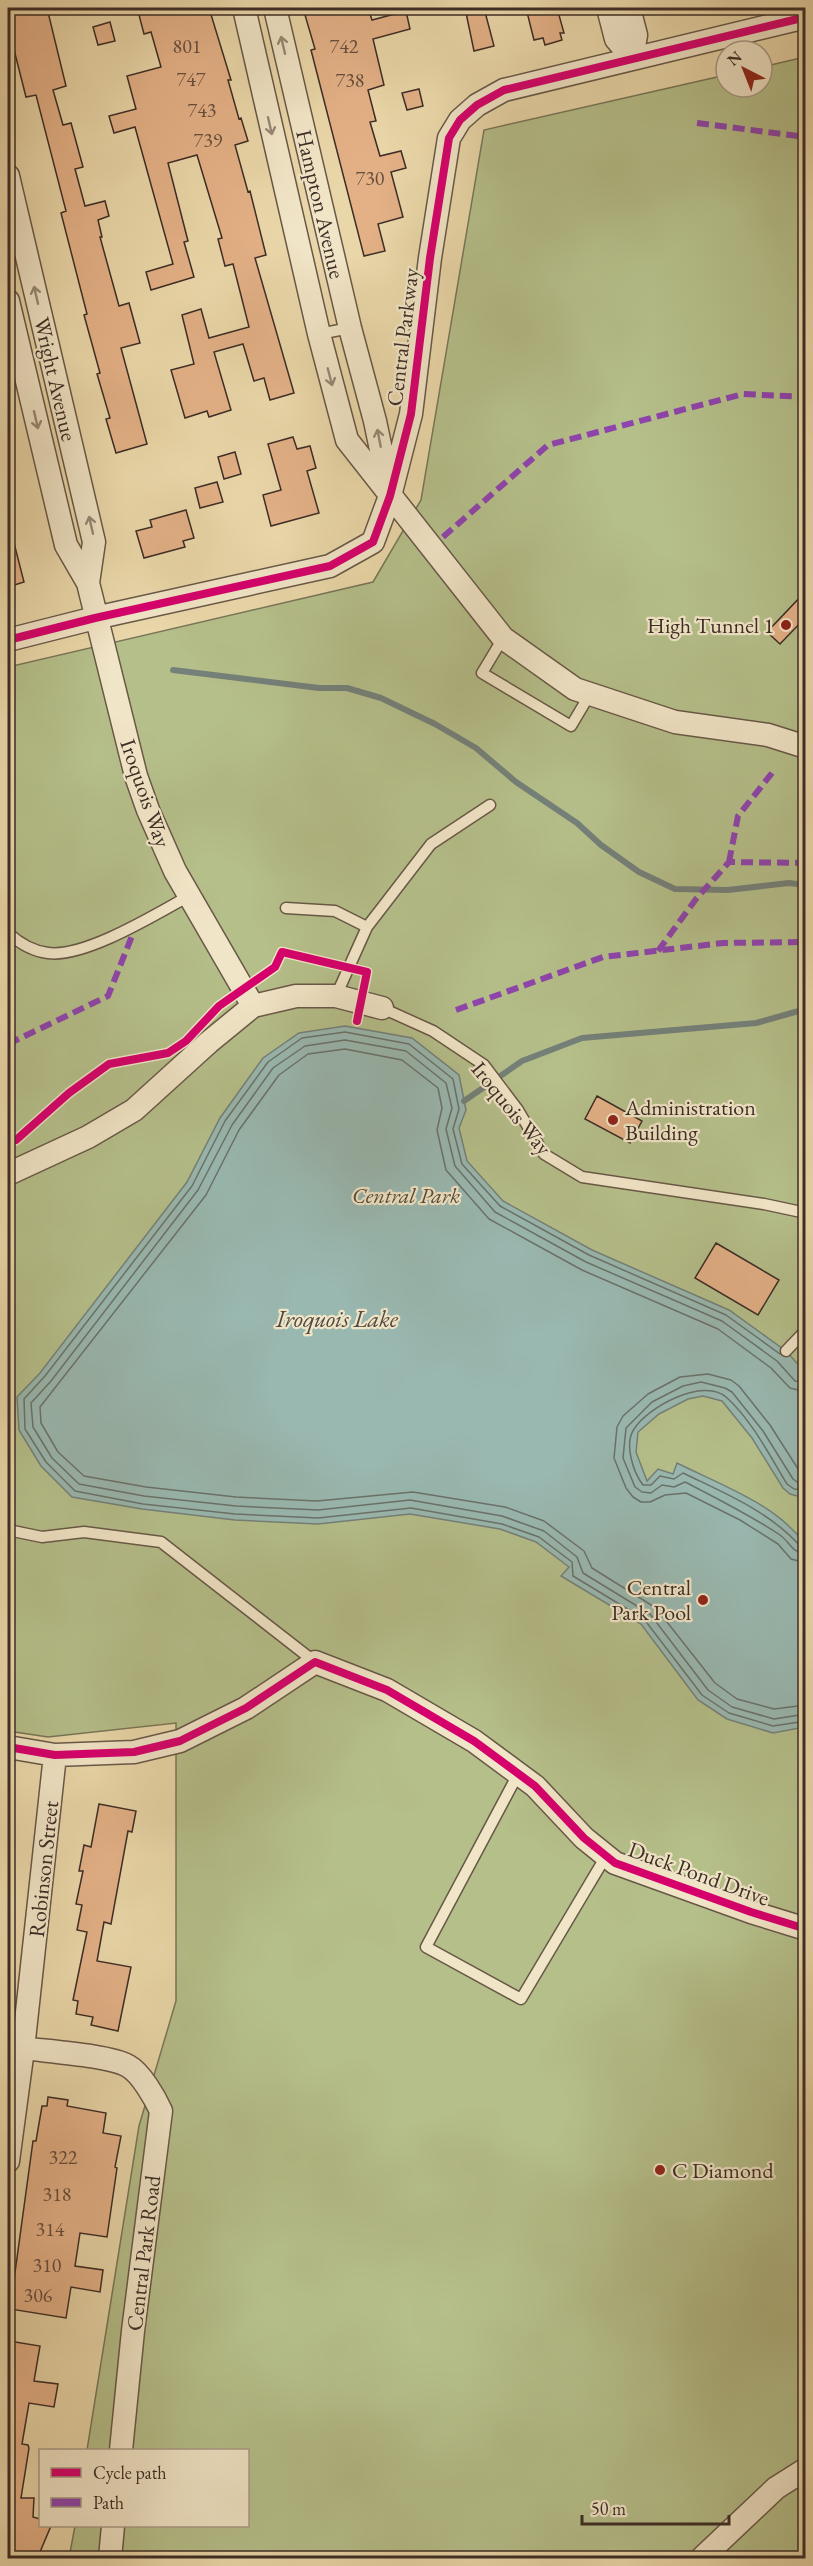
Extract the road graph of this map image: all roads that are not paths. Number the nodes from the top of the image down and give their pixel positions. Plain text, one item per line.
1 (244, 8) edge
2 (275, 8) edge
3 (608, 8) edge
4 (629, 8) edge
5 (806, 17) edge
6 (632, 58) junction
7 (276, 83) junction
8 (8, 176) edge
9 (8, 301) edge
10 (350, 328) junction
11 (319, 334) junction
12 (40, 374) junction
13 (390, 496) junction
14 (95, 618) junction
15 (503, 638) junction
16 (8, 640) edge
17 (590, 694) junction
18 (806, 747) edge
19 (490, 806) dead end
20 (189, 896) junction
21 (286, 908) dead end
22 (367, 927) junction
23 (8, 933) edge
24 (336, 996) junction
25 (253, 1006) junction
26 (382, 1008) joint
27 (8, 1174) edge
28 (806, 1213) edge
29 (806, 1330) edge
30 (786, 1351) dead end
31 (8, 1530) edge
32 (315, 1662) junction
33 (8, 1748) edge
34 (55, 1755) junction
35 (518, 1774) junction
36 (606, 1856) junction
37 (806, 1929) edge
38 (15, 2048) edge
39 (8, 2161) edge
40 (121, 2449) edge
41 (806, 2469) edge
42 (113, 2527) edge
43 (110, 2559) edge
44 (702, 2559) edge

1 - 7 street, Hampton Avenue
7 -> 2 street, Hampton Avenue
3 - 6 street
4 - 6 street
5 - 6 street, Central Parkway
6 - 13 street, Central Parkway
7 - 10 street, Hampton Avenue
7 -> 11 street, Hampton Avenue
12 -> 8 street, Wright Avenue
9 - 12 street, Wright Avenue
10 - 11 lane
13 -> 10 street, Hampton Avenue
11 -> 13 street, Hampton Avenue
12 - 14 street, Wright Avenue
13 - 14 street, Central Parkway
13 - 15 street
14 - 16 street, Central Parkway
14 - 20 street, Iroquois Way
15 - 17 street
15 - 17 lane
17 - 18 street
19 - 22 lane
20 - 23 lane
20 - 25 street, Iroquois Way
21 - 22 lane
22 - 24 lane
24 - 25 street, Iroquois Way
24 - 26 street, Iroquois Way
25 - 27 street
26 - 28 lane, Iroquois Way
29 - 30 lane
31 - 32 lane
32 - 34 street
32 - 35 street, Duck Pond Drive
33 - 34 street
34 - 38 street, Robinson Street
35 - 36 street, Duck Pond Drive
35 - 36 lane
36 - 37 street, Duck Pond Drive
38 - 39 street, Robinson Street
38 - 40 street, Central Park Road
41 - 44 street
42 - 43 street

